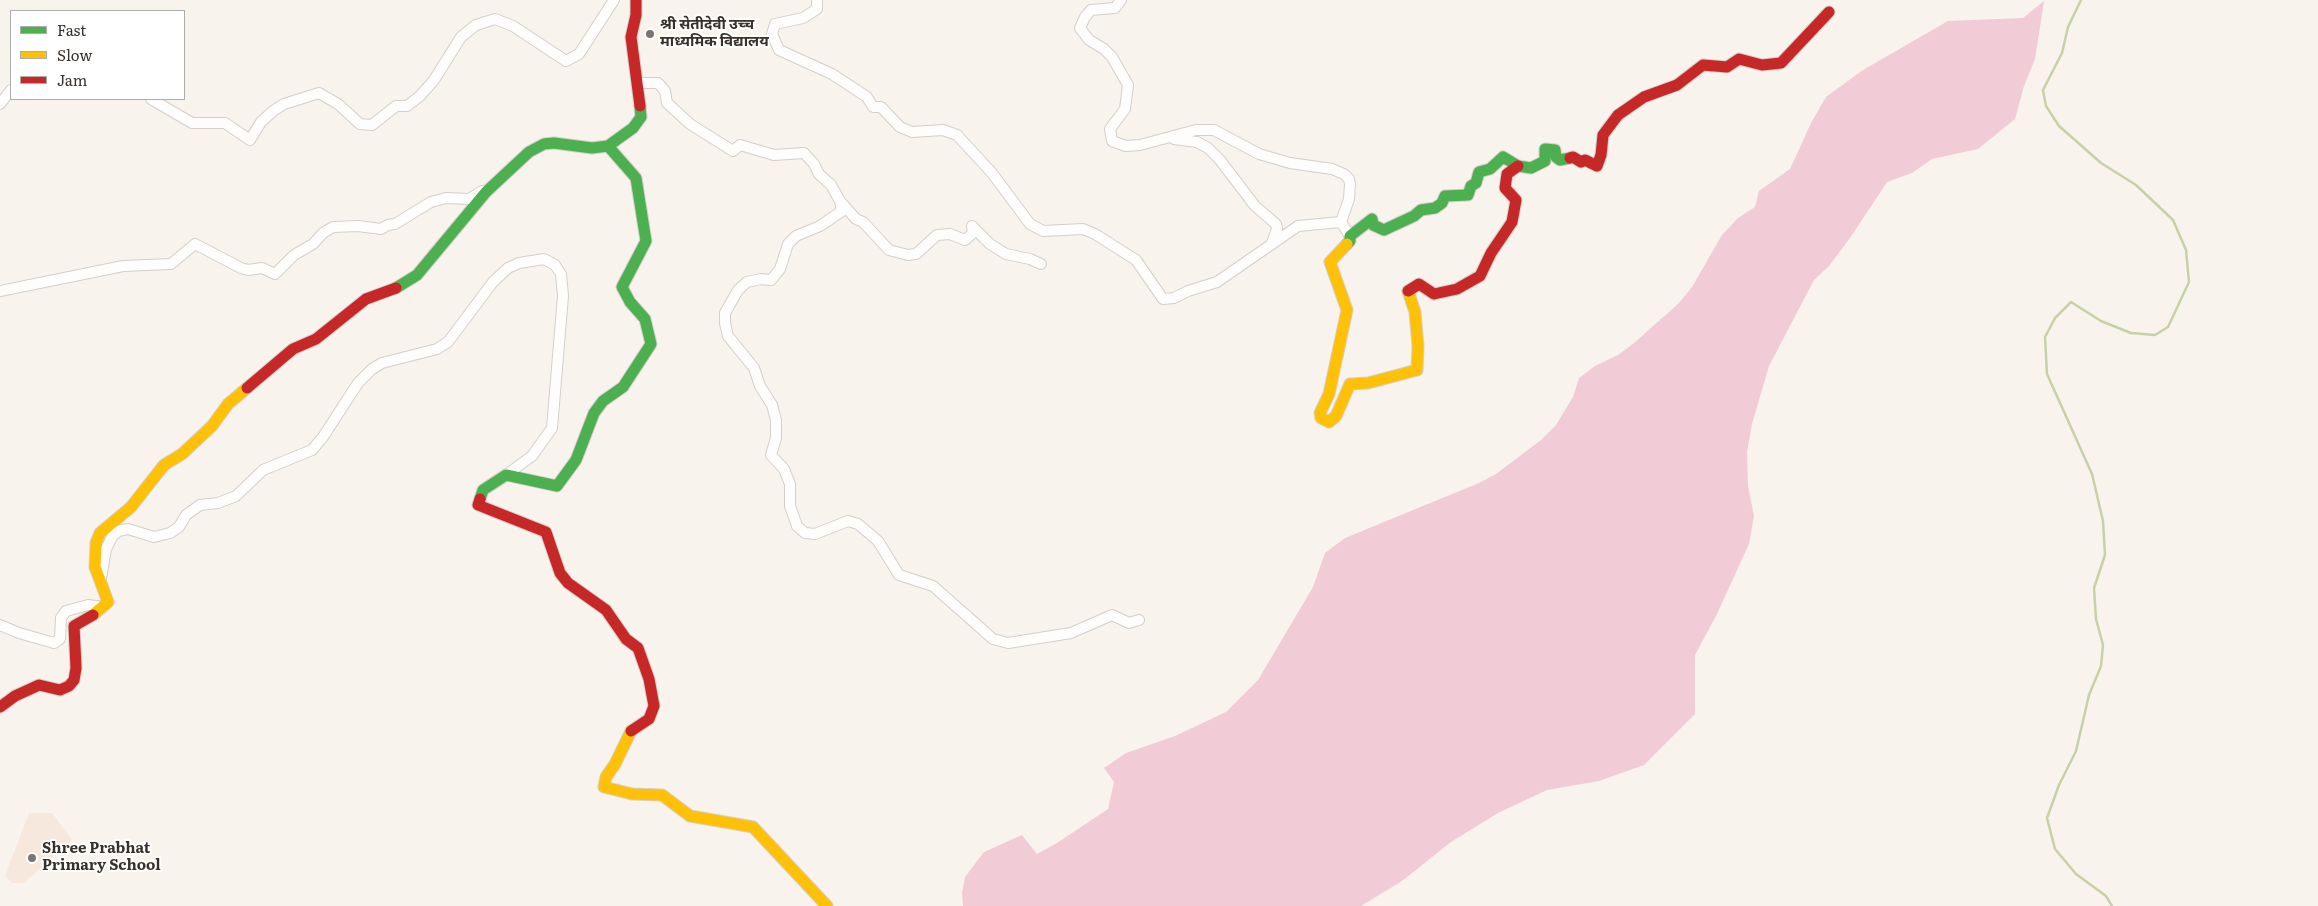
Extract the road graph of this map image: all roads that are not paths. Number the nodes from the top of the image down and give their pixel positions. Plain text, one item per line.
1 (614, 0) edge
2 (636, 0) edge
3 (817, 0) edge
4 (1121, 0) edge
5 (1829, 12) dead end
6 (638, 83) junction
7 (10, 91) edge
8 (153, 100) edge
9 (0, 104) edge
10 (1166, 139) junction
11 (608, 146) junction
12 (1518, 166) junction
13 (486, 192) junction
14 (840, 201) junction
15 (1341, 222) junction
16 (1350, 236) junction
17 (1272, 243) junction
18 (1041, 264) dead end
19 (0, 291) edge
20 (506, 475) junction
21 (101, 580) junction
22 (103, 607) junction
23 (1139, 620) dead end
24 (0, 625) edge
25 (0, 707) edge
26 (827, 906) edge

1 - 8 street
2 - 6 street
3 - 17 street
4 - 10 street
5 - 12 street
6 - 11 street
6 - 14 street
7 - 9 street
10 - 15 street
10 - 17 street
11 - 13 street
11 - 20 street
12 - 16 street
12 - 16 street
13 - 19 street
13 - 21 street
14 - 18 street
14 - 23 street
15 - 16 street
15 - 17 street
20 - 21 street
20 - 26 street
21 - 22 street
22 - 24 street
22 - 25 street

